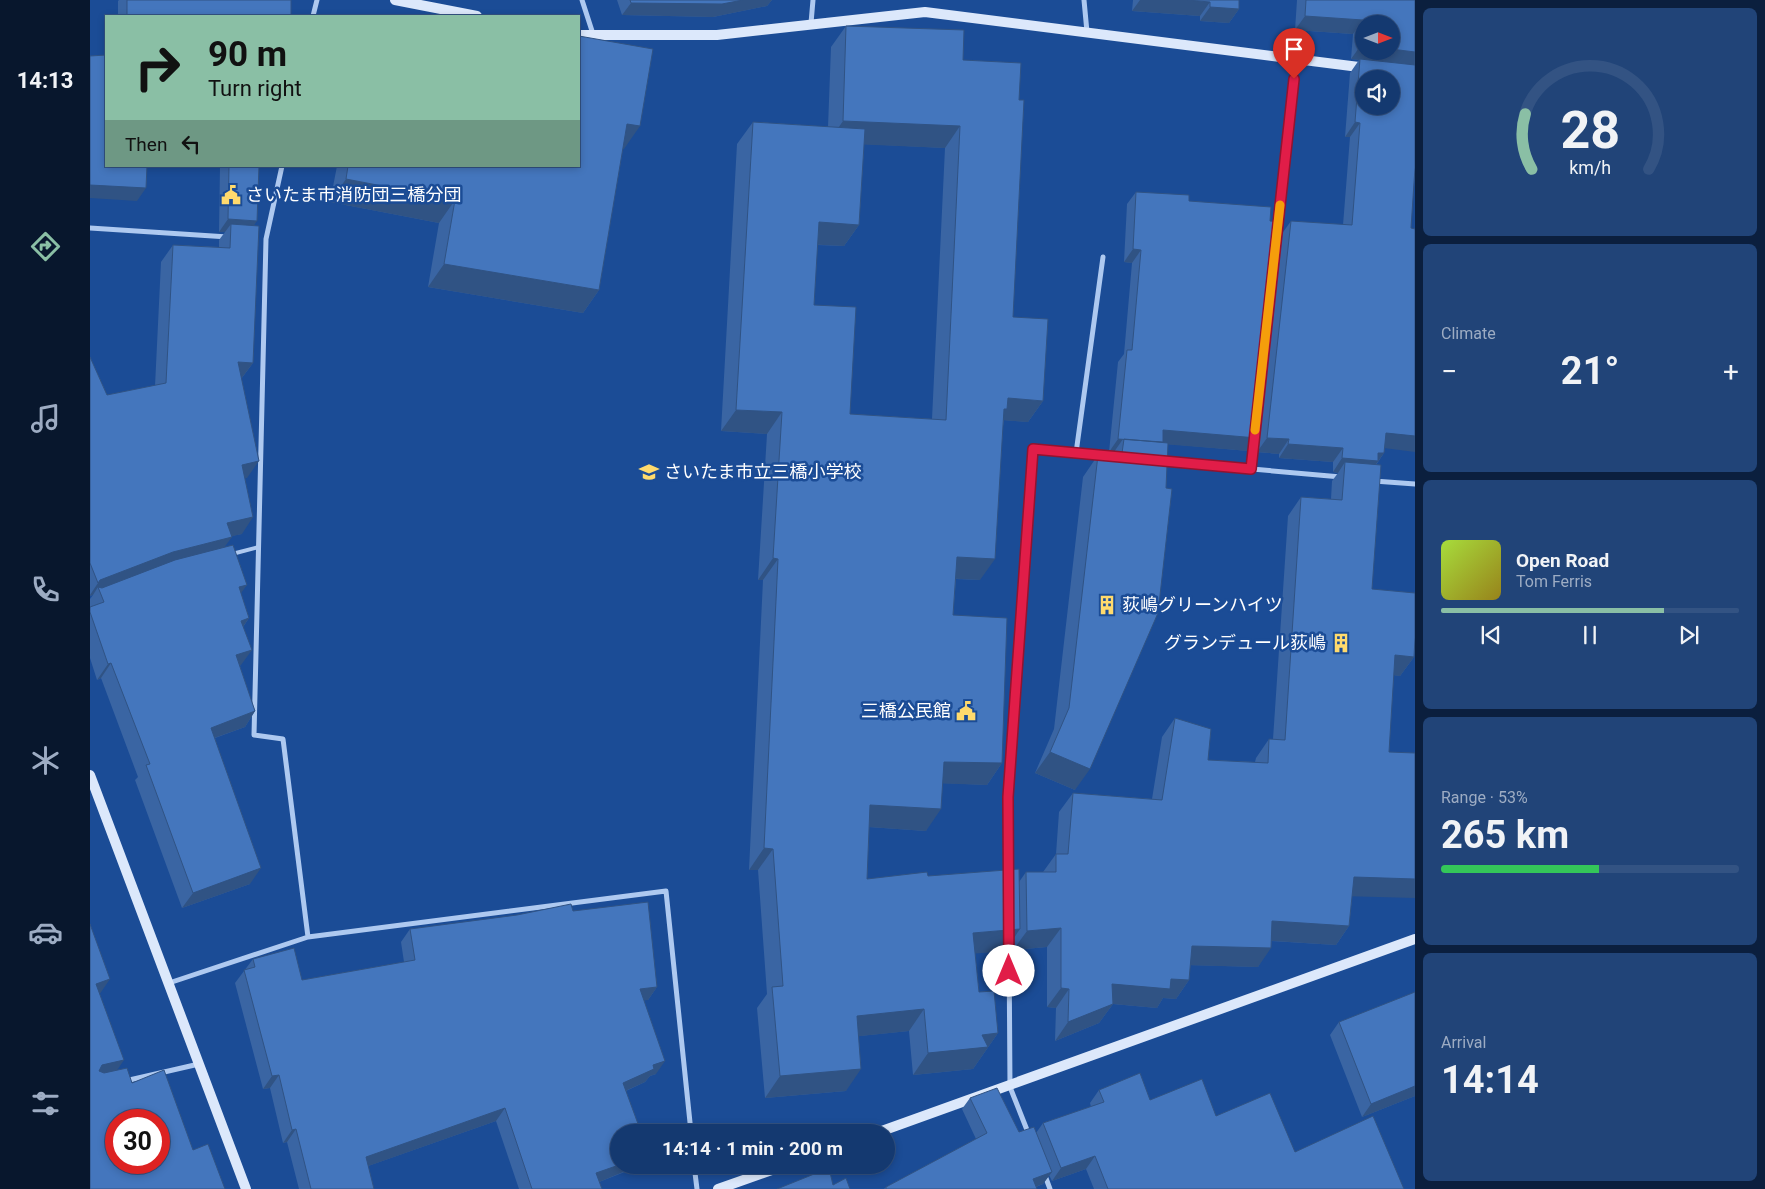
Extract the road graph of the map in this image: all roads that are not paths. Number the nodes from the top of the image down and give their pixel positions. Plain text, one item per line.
1 (316, 0) edge
2 (395, 0) edge
3 (582, 0) edge
4 (812, 0) edge
5 (1084, 0) edge
6 (313, 15) edge
7 (472, 15) edge
8 (811, 23) junction
9 (1087, 34) junction
10 (580, 35) edge
11 (593, 35) junction
12 (1296, 60) junction
13 (1378, 70) edge
14 (282, 167) edge
15 (90, 228) edge
16 (1276, 235) edge
17 (237, 238) edge
18 (256, 239) edge
19 (266, 239) junction
20 (1103, 257) dead end
21 (1255, 430) edge
22 (1076, 453) junction
23 (1115, 457) edge
24 (1154, 460) edge
25 (1251, 469) junction
26 (1347, 478) edge
27 (1367, 480) edge
28 (1415, 484) edge
29 (259, 547) junction
30 (230, 554) edge
31 (90, 775) edge
32 (1009, 887) edge
33 (308, 937) junction
34 (1009, 937) edge
35 (1415, 939) edge
36 (169, 983) junction
37 (199, 1064) junction
38 (117, 1082) edge
39 (1010, 1087) junction
40 (690, 1124) edge
41 (895, 1127) edge
42 (1030, 1138) edge
43 (1040, 1163) edge
44 (695, 1174) edge
45 (760, 1174) edge
46 (246, 1189) edge
47 (697, 1189) edge
48 (718, 1189) edge
49 (1050, 1189) edge

1 - 6 street
2 - 7 street
3 - 11 street
4 - 8 street
5 - 9 street
8 - 9 street
8 - 11 street
9 - 12 street
10 - 11 street
12 - 13 street
12 - 16 street
14 - 19 street
15 - 17 street
18 - 19 street
19 - 29 street
20 - 22 street
21 - 25 street
22 - 23 street
22 - 32 street
24 - 25 street
25 - 26 street
27 - 28 street
29 - 30 lane
29 - 33 street
31 - 36 street
33 - 36 street
33 - 40 street
34 - 39 street
35 - 39 street
36 - 37 street
37 - 38 street
37 - 46 street
39 - 41 street
39 - 42 street
43 - 49 street
44 - 47 street
45 - 48 street

